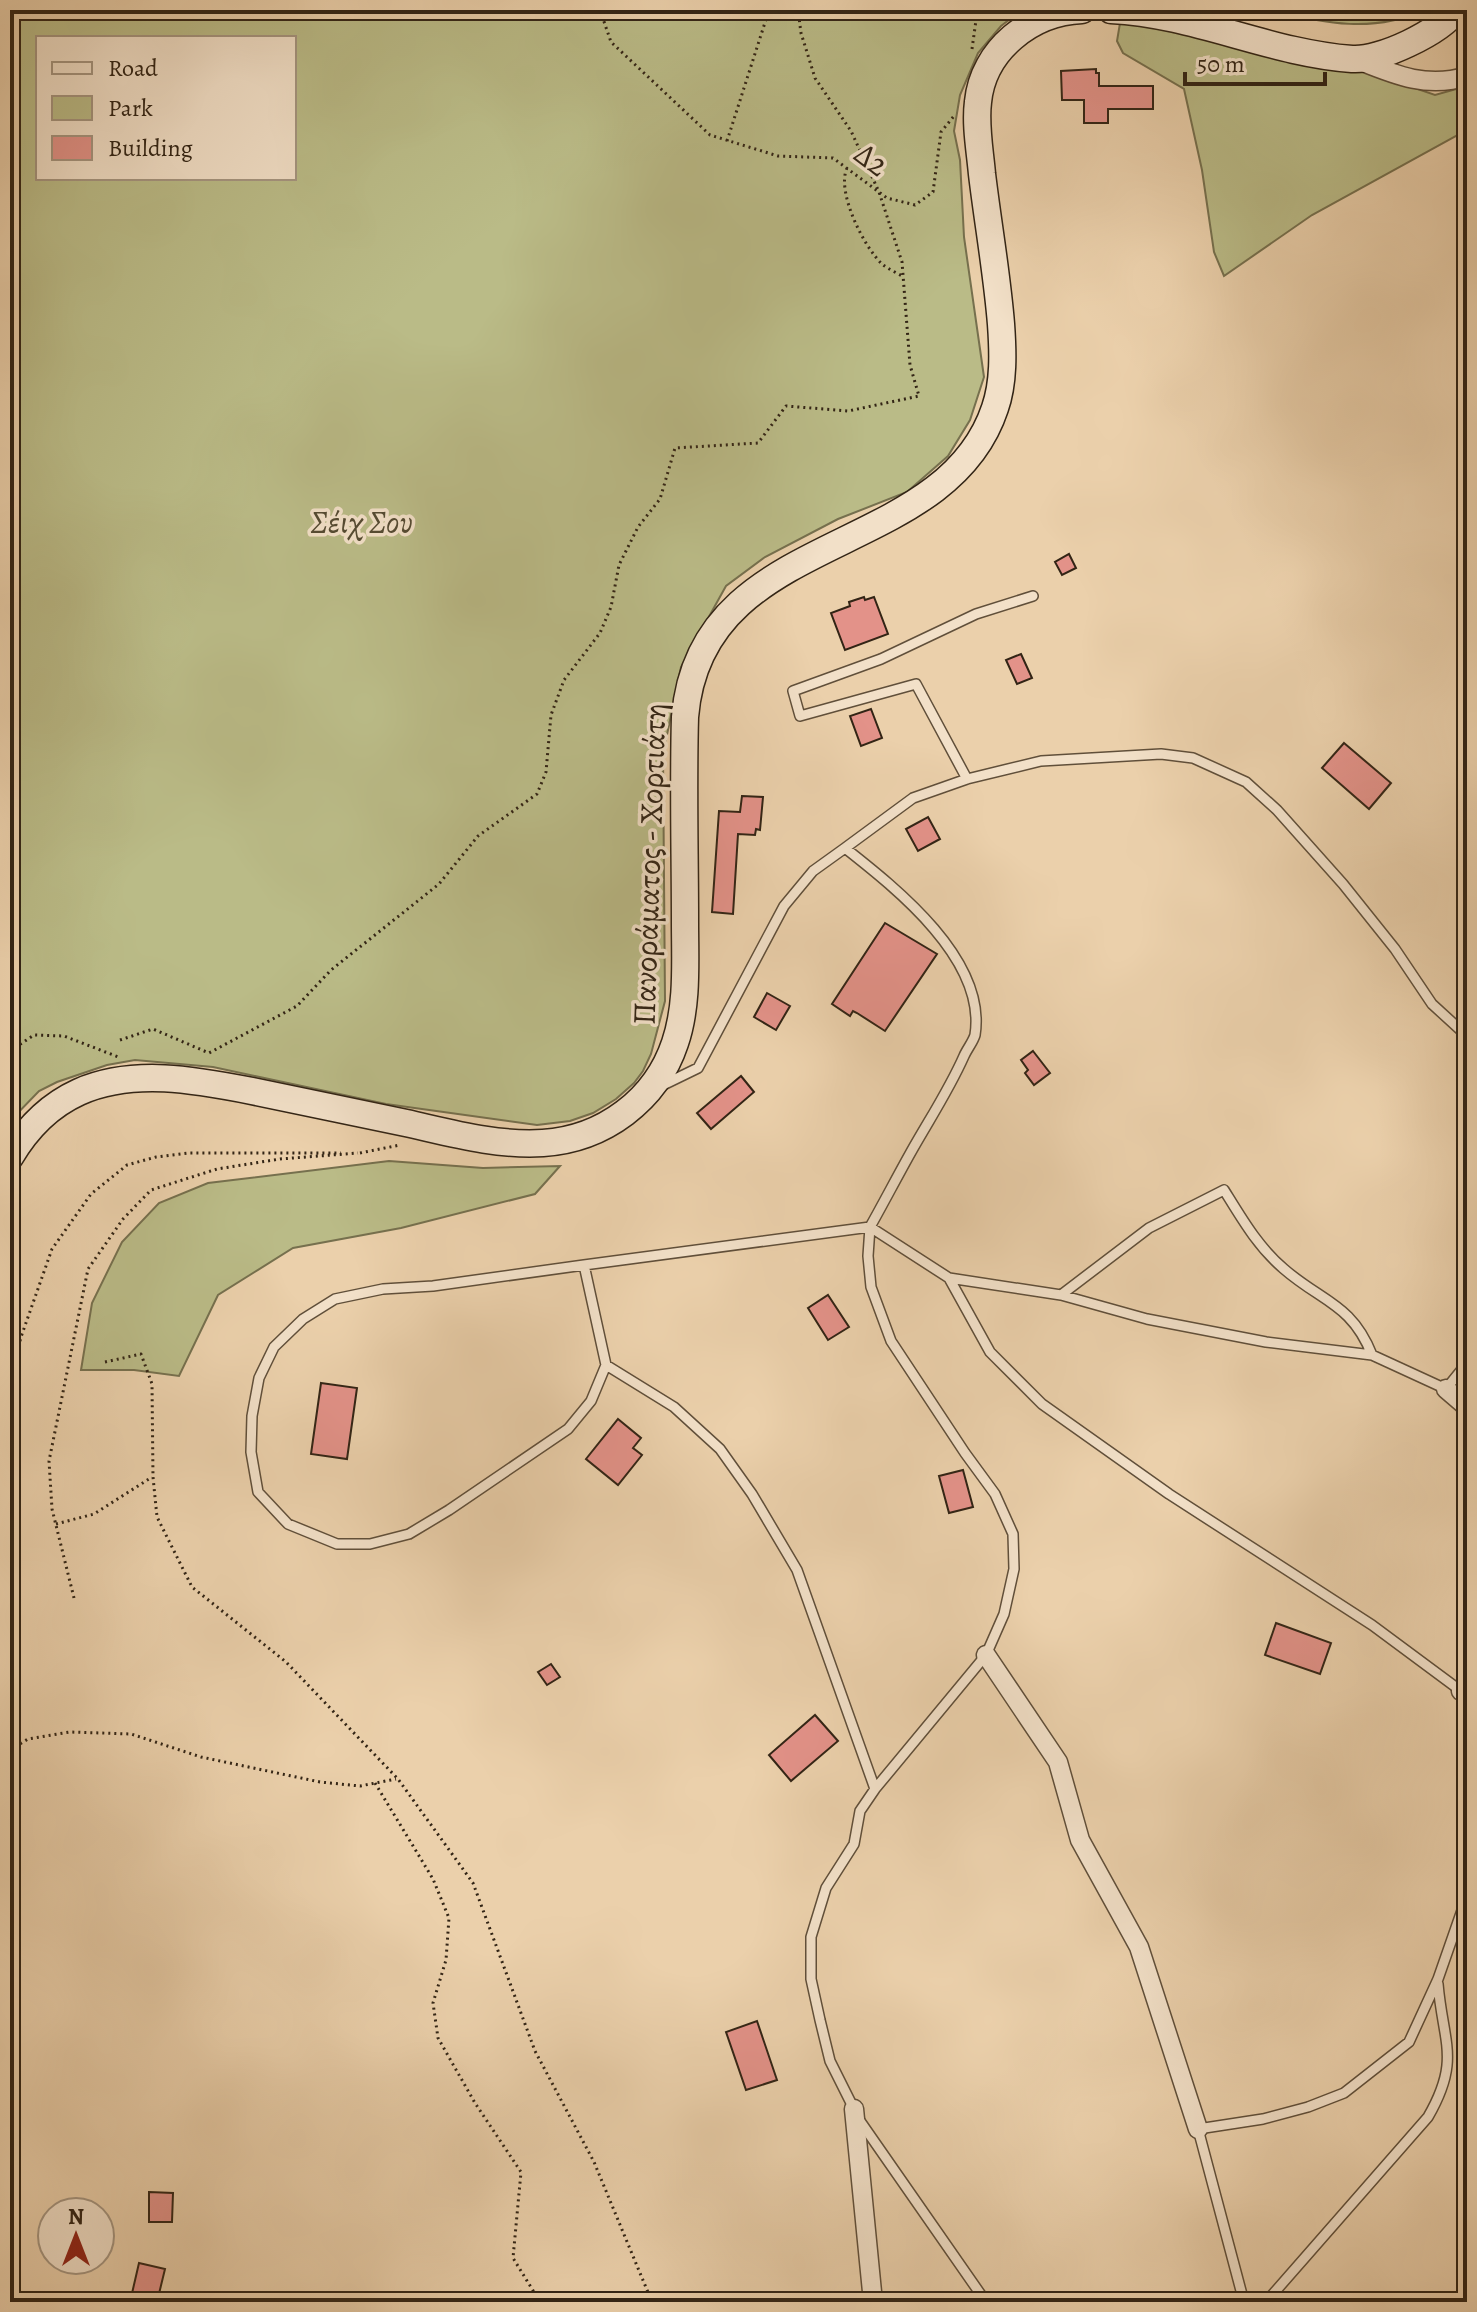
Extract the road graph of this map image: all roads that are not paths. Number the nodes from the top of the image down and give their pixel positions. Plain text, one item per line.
1 (1082, 10) edge
2 (1111, 10) edge
3 (1456, 10) edge
4 (1356, 59) junction
5 (1467, 76) edge
6 (1033, 596) dead end
7 (967, 779) junction
8 (845, 848) junction
9 (1467, 1036) edge
10 (647, 1093) junction
11 (10, 1157) edge
12 (870, 1227) junction
13 (584, 1265) junction
14 (949, 1278) junction
15 (1061, 1295) junction
16 (1372, 1355) junction
17 (1467, 1363) edge
18 (606, 1365) junction
19 (1446, 1389) junction
20 (1467, 1407) edge
21 (986, 1655) junction
22 (1465, 1695) edge
23 (875, 1789) junction
24 (1467, 1896) edge
25 (1438, 1979) junction
26 (854, 2109) junction
27 (1198, 2129) junction
28 (873, 2302) edge
29 (986, 2302) edge
30 (1244, 2302) edge
31 (1266, 2302) edge

1 - 10 main road, Πανοράματος - Χορτιάτη
2 - 4 main road
3 - 4 main road
4 - 5 street
6 - 7 lane
7 - 8 lane
7 - 9 lane
8 - 10 lane
8 - 12 lane
10 - 11 main road, Πανοράματος - Χορτιάτη
12 - 13 lane
12 - 14 lane
12 - 21 lane
13 - 18 lane
13 - 18 lane
14 - 15 lane
14 - 22 lane
15 - 16 lane
15 - 16 lane
16 - 19 lane
17 - 19 lane
18 - 23 lane
19 - 20 street
21 - 23 lane
21 - 27 street
23 - 26 lane
24 - 25 lane
25 - 27 lane
25 - 31 lane
26 - 28 street
26 - 29 lane
27 - 30 lane

